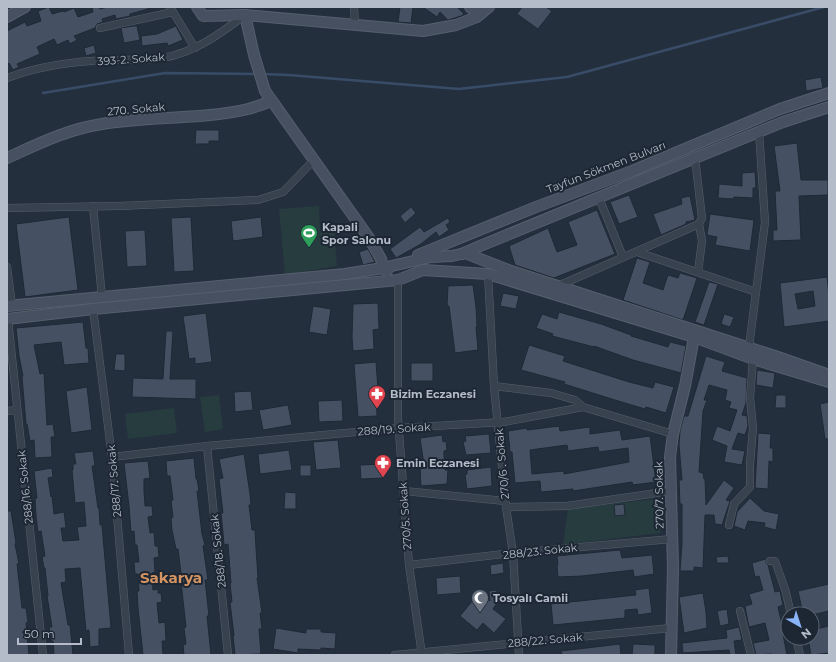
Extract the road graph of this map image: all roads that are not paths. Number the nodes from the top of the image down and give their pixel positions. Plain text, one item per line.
1 (25, 7) edge
2 (197, 7) edge
3 (354, 7) edge
4 (470, 7) edge
5 (489, 7) edge
6 (171, 10) edge
7 (480, 14) junction
8 (8, 15) edge
9 (245, 15) junction
10 (354, 25) junction
11 (100, 28) dead end
12 (195, 48) junction
13 (7, 78) edge
14 (829, 93) edge
15 (271, 101) junction
16 (829, 107) edge
17 (759, 131) junction
18 (7, 158) edge
19 (695, 158) junction
20 (314, 160) junction
21 (599, 198) junction
22 (93, 206) junction
23 (7, 208) edge
24 (699, 224) junction
25 (637, 252) junction
26 (465, 254) junction
27 (623, 258) junction
28 (7, 267) edge
29 (387, 267) junction
30 (423, 270) junction
31 (698, 272) junction
32 (488, 274) junction
33 (398, 280) junction
34 (558, 286) junction
35 (756, 292) junction
36 (102, 297) junction
37 (9, 305) edge
38 (93, 309) junction
39 (7, 319) edge
40 (694, 337) junction
41 (749, 347) junction
42 (753, 359) junction
43 (829, 375) edge
44 (829, 382) edge
45 (494, 386) junction
46 (583, 407) junction
47 (17, 410) junction
48 (7, 411) edge
49 (498, 422) junction
50 (399, 428) junction
51 (673, 434) junction
52 (207, 446) junction
53 (112, 457) junction
54 (404, 491) junction
55 (671, 491) junction
56 (505, 504) junction
57 (729, 525) dead end
58 (672, 539) junction
59 (512, 553) junction
60 (770, 561) dead end
61 (409, 566) junction
62 (789, 606) edge
63 (740, 611) dead end
64 (671, 628) junction
65 (518, 643) junction
66 (469, 652) edge
67 (422, 654) edge
68 (43, 655) edge
69 (129, 655) edge
70 (228, 655) edge
71 (395, 655) edge
72 (519, 655) edge
73 (671, 655) edge
74 (751, 655) edge

1 - 8 street
2 - 9 street
3 - 10 street
4 - 7 street
5 - 7 street
6 - 11 street
6 - 12 street
7 - 10 street
9 - 10 street
9 - 12 street, 393-2. Sokak
9 - 15 street
12 - 13 street, 393-2. Sokak
14 - 29 street, Tayfun Sökmen Bulvarı
15 - 18 street, 270. Sokak
15 - 20 street
16 - 17 street
17 - 19 street
17 - 35 street
19 - 21 street
19 - 24 street
20 - 22 street
20 - 29 street
21 - 26 street
21 - 27 street
22 - 23 street
22 - 36 street
24 - 25 street
24 - 31 street
25 - 27 street
25 - 31 street
26 - 29 street
26 - 30 street
26 - 34 street
27 - 34 street
28 - 37 street
29 - 33 street
29 - 36 street
30 - 32 street
30 - 33 street
31 - 35 street
32 - 40 street
32 - 45 street, 270/6 . Sokak
33 - 38 street
33 - 50 street, 270/5. Sokak
34 - 41 street
35 - 41 street
36 - 37 street
38 - 39 street
38 - 53 street, 288/17. Sokak
39 - 47 street, 288/16. Sokak
40 - 42 street
40 - 51 street, 270/7. Sokak
41 - 43 street
42 - 44 street
42 - 57 street
45 - 46 street
45 - 49 street, 270/6 . Sokak
46 - 49 street, 288/19. Sokak
46 - 51 street, 288/19. Sokak
47 - 48 street
47 - 68 street, 288/16. Sokak
49 - 50 street, 288/19. Sokak
49 - 56 street, 270/6 . Sokak
50 - 52 street, 288/19. Sokak
50 - 54 street, 270/5. Sokak
51 - 55 street, 270/7. Sokak
52 - 53 street, 288/19. Sokak
52 - 70 street, 288/18. Sokak
53 - 69 street, 288/17. Sokak
54 - 56 street
54 - 61 street, 270/5. Sokak
55 - 56 street
55 - 58 street, 270/7. Sokak
56 - 59 street, 270/6 . Sokak
58 - 59 street, 288/23. Sokak
58 - 64 street, 270/7. Sokak
59 - 61 street, 288/23. Sokak
59 - 65 street, 270/6 . Sokak
60 - 62 street
61 - 67 street, 270/5. Sokak
63 - 74 street
64 - 65 street, 288/22. Sokak
64 - 73 street, 270/7. Sokak
65 - 66 street, 288/22. Sokak
65 - 72 street, 270/6 . Sokak
66 - 67 street, 288/22. Sokak
67 - 71 street, 288/22. Sokak

